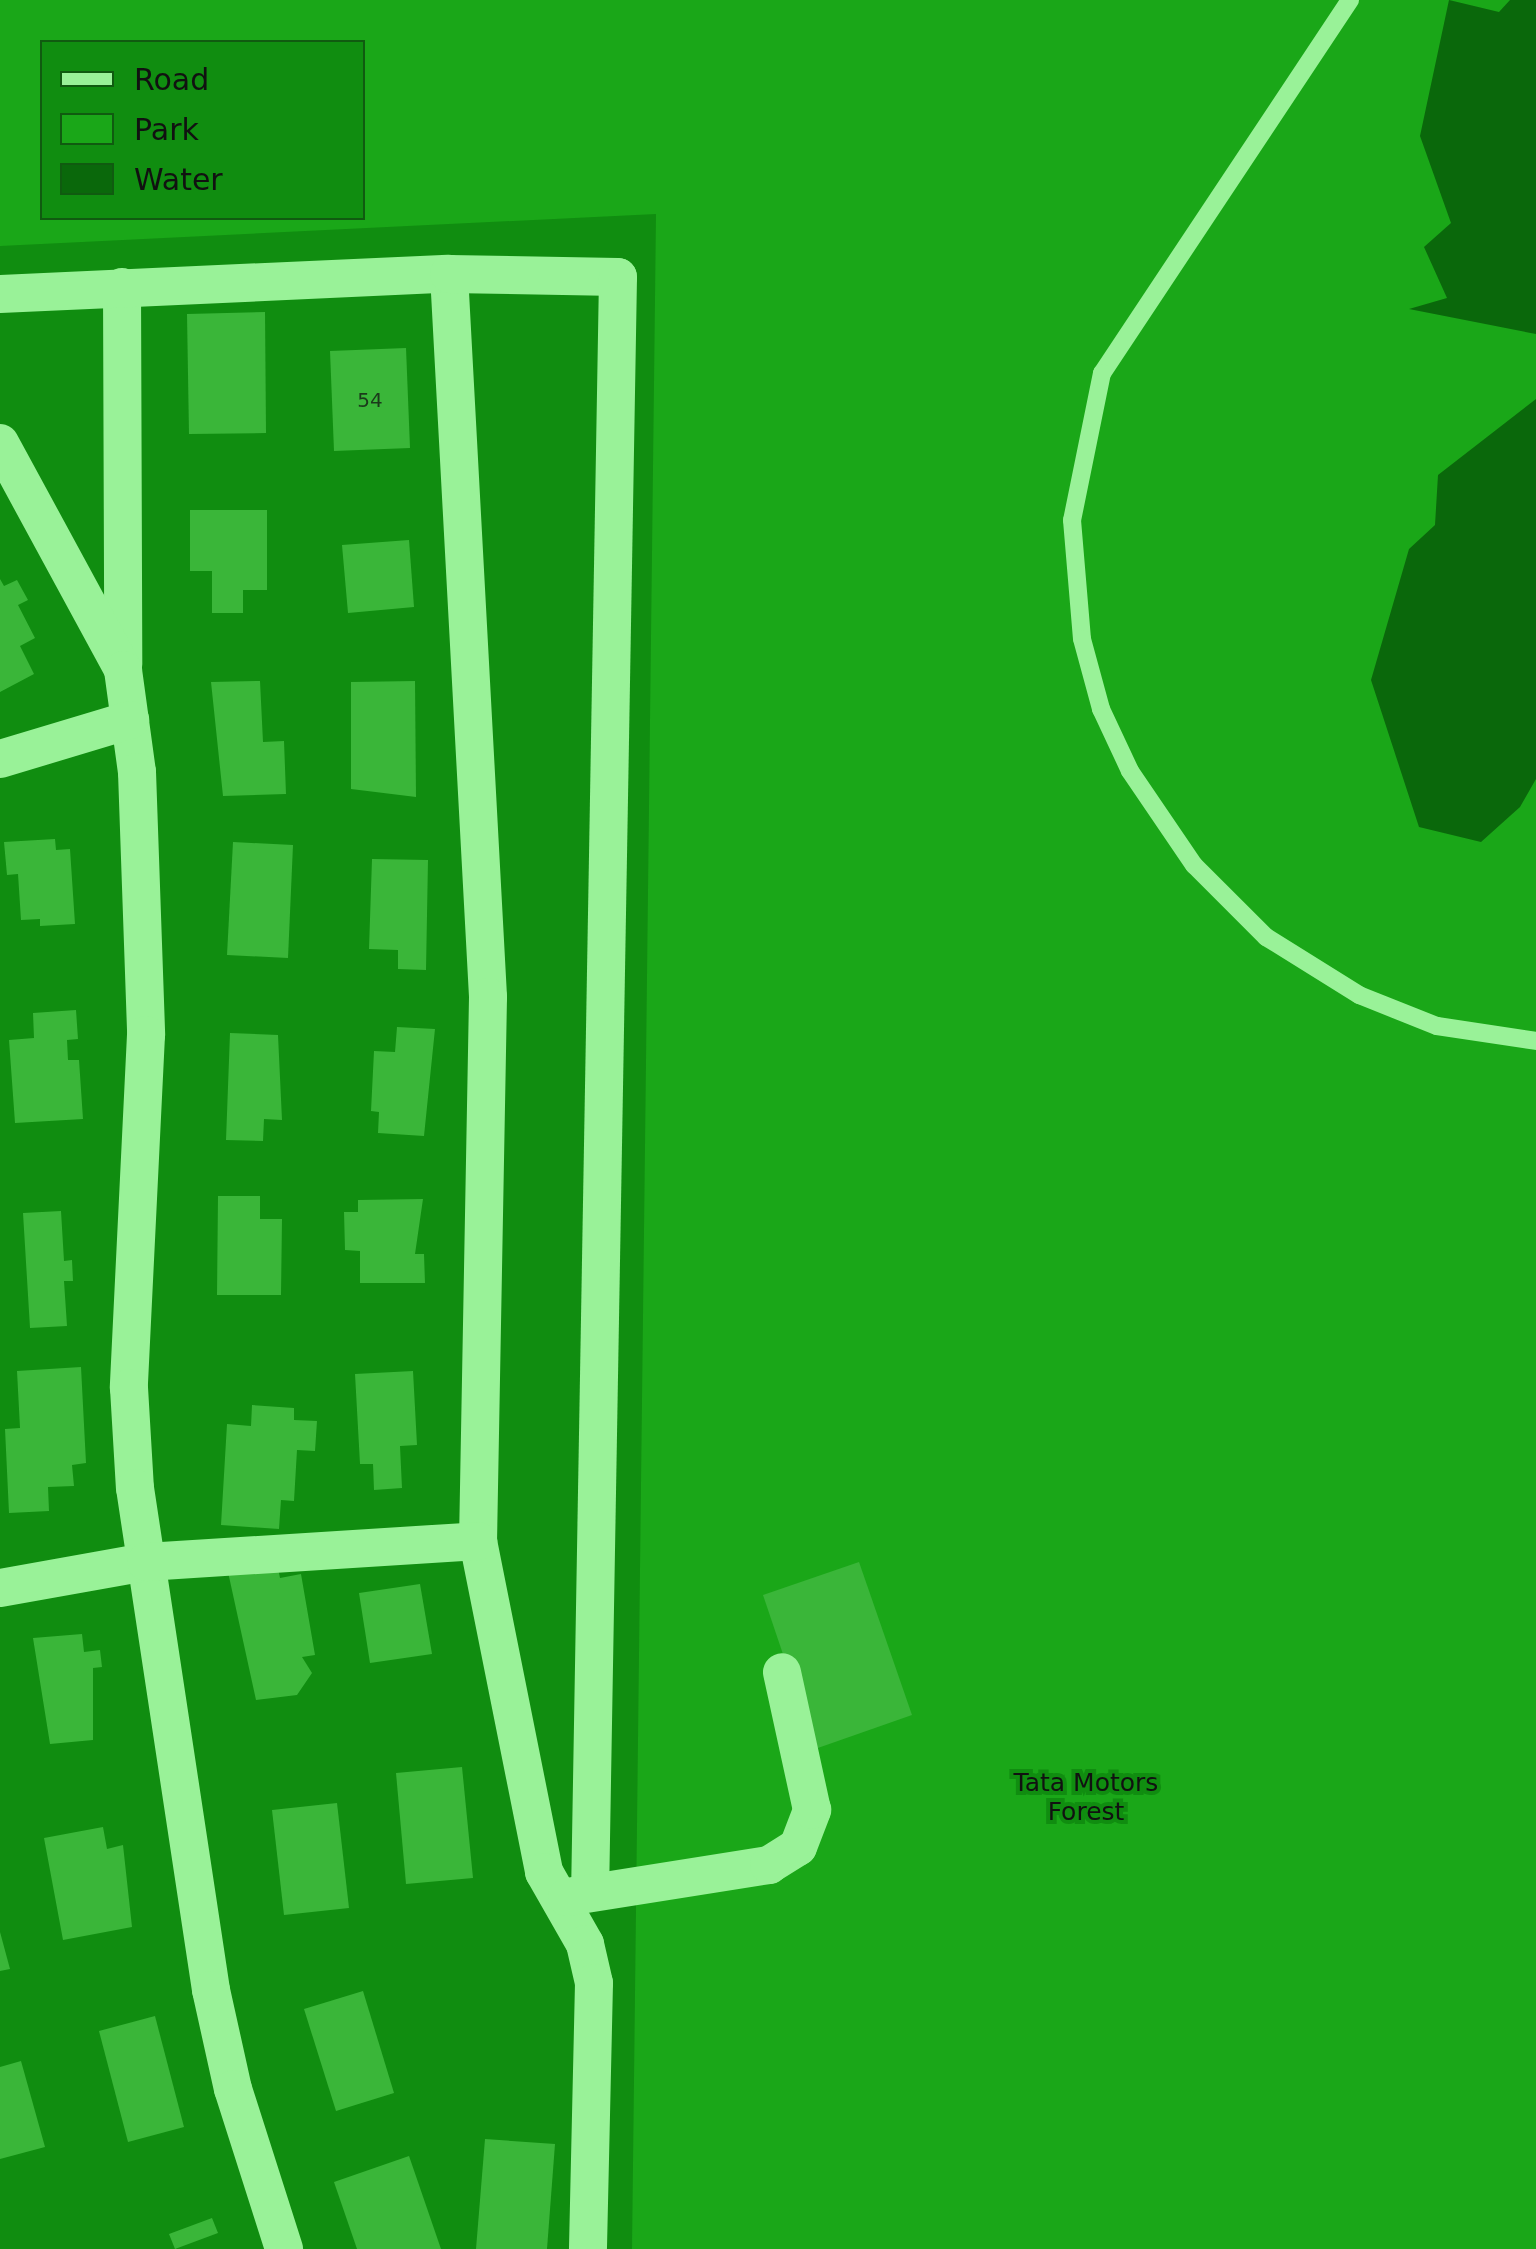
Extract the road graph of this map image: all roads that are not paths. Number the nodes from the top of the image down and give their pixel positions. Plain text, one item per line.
1 (1350, 0) edge
2 (449, 274) junction
3 (122, 287) junction
4 (0, 294) edge
5 (0, 443) edge
6 (123, 670) junction
7 (130, 720) junction
8 (0, 759) edge
9 (1536, 1041) edge
10 (478, 1541) junction
11 (146, 1562) junction
12 (0, 1588) edge
13 (782, 1672) dead end
14 (575, 1895) junction
15 (284, 2249) edge
16 (588, 2249) edge

1 - 9 lane
2 - 3 street
2 - 10 street
2 - 14 street
3 - 4 street
3 - 6 street
5 - 6 street
6 - 7 street
7 - 8 street
7 - 11 street
10 - 11 street
10 - 14 street
11 - 12 street
11 - 15 street
13 - 14 street
14 - 16 street

